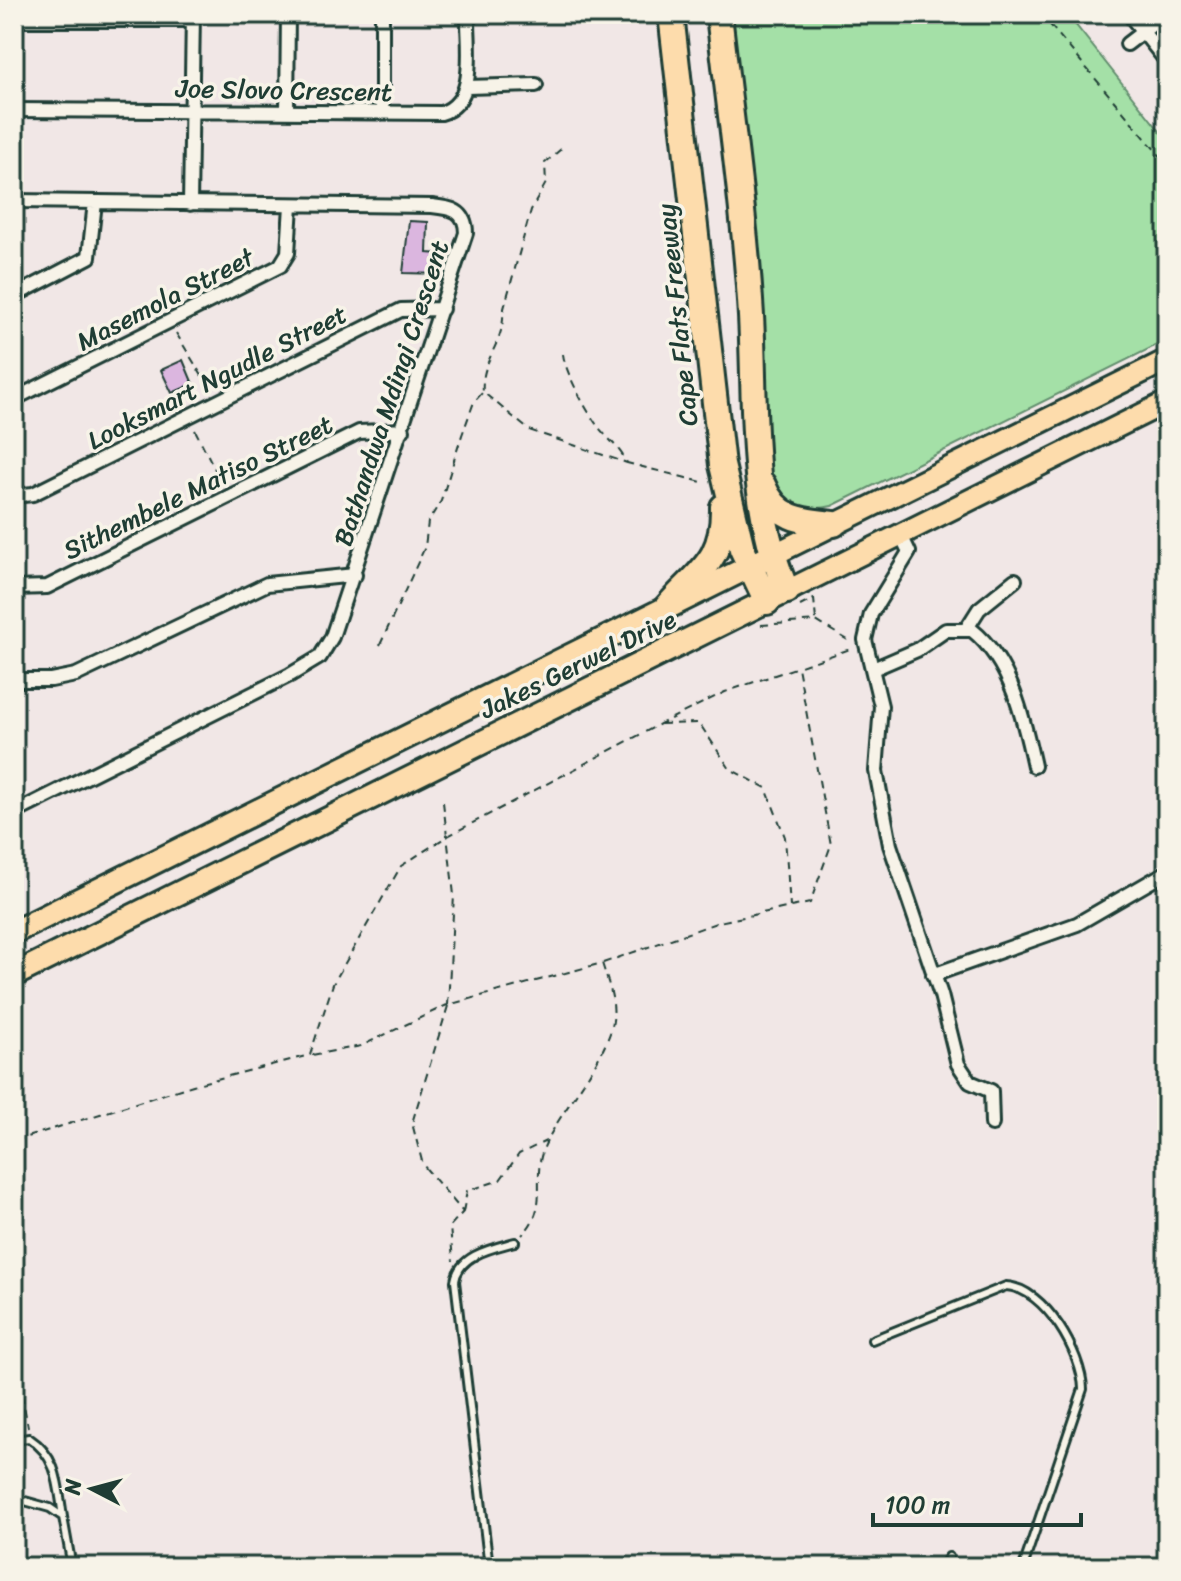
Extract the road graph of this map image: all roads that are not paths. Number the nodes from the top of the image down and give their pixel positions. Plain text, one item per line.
1 (288, 14) edge
2 (382, 14) edge
3 (468, 14) edge
4 (671, 14) edge
5 (719, 14) edge
6 (1129, 14) edge
7 (1166, 14) edge
8 (193, 17) edge
9 (14, 20) edge
10 (1143, 32) junction
11 (1127, 44) dead end
12 (1167, 62) edge
13 (536, 85) dead end
14 (467, 87) junction
15 (14, 110) edge
16 (192, 111) junction
17 (287, 112) junction
18 (382, 113) junction
19 (14, 201) edge
20 (95, 202) junction
21 (190, 204) junction
22 (291, 205) junction
23 (14, 296) edge
24 (442, 309) junction
25 (1167, 360) edge
26 (14, 399) edge
27 (1167, 402) edge
28 (403, 430) junction
29 (757, 468) junction
30 (716, 474) junction
31 (14, 496) edge
32 (834, 524) junction
33 (900, 533) junction
34 (760, 561) junction
35 (355, 575) junction
36 (1015, 580) dead end
37 (14, 588) edge
38 (772, 606) junction
39 (666, 608) junction
40 (967, 628) junction
41 (873, 669) junction
42 (14, 680) edge
43 (1034, 766) dead end
44 (14, 813) edge
45 (1167, 872) edge
46 (14, 932) edge
47 (14, 975) edge
48 (933, 975) junction
49 (992, 1124) dead end
50 (515, 1242) road end
51 (872, 1340) dead end
52 (14, 1440) edge
53 (14, 1498) edge
54 (63, 1517) junction
55 (949, 1557) road end
56 (72, 1567) edge
57 (489, 1567) edge
58 (942, 1567) edge
59 (1023, 1567) edge

1 - 17 street
2 - 18 street
3 - 14 street
4 - 30 highway, Cape Flats Freeway
5 - 29 highway, Cape Flats Freeway
6 - 10 street
7 - 10 street
8 - 9 street
8 - 16 street
10 - 11 street
10 - 12 street
13 - 14 street
14 - 18 street, Joe Slovo Crescent
15 - 16 street, Joe Slovo Crescent
16 - 17 street, Joe Slovo Crescent
16 - 21 street
17 - 18 street, Joe Slovo Crescent
19 - 20 street, Bathandwa Mdingi Crescent
20 - 21 street, Bathandwa Mdingi Crescent
20 - 23 street
21 - 22 street, Bathandwa Mdingi Crescent
22 - 24 street, Bathandwa Mdingi Crescent
22 - 26 street, Masemola Street
24 - 28 street, Bathandwa Mdingi Crescent
24 - 31 street, Looksmart Ngudle Street
25 - 32 main road, Jakes Gerwel Drive
27 - 33 main road, Jakes Gerwel Drive
28 - 35 street, Bathandwa Mdingi Crescent
28 - 37 street, Sithembele Matiso Street
29 - 32 highway
29 - 34 highway, Cape Flats Freeway
30 - 34 highway, Cape Flats Freeway
30 - 39 highway
32 - 34 main road, Jakes Gerwel Drive
33 - 38 main road, Jakes Gerwel Drive
33 - 41 street
34 - 38 highway, Cape Flats Freeway
34 - 39 highway, Jakes Gerwel Drive
35 - 42 street, Bathandwa Mdingi Crescent
35 - 44 street
36 - 40 street
38 - 47 highway, Jakes Gerwel Drive
39 - 46 highway, Jakes Gerwel Drive
40 - 41 street
40 - 43 street
41 - 48 street
45 - 48 street
48 - 49 street
50 - 57 lane
51 - 59 lane
52 - 54 lane
53 - 54 lane
54 - 56 lane
55 - 58 lane

